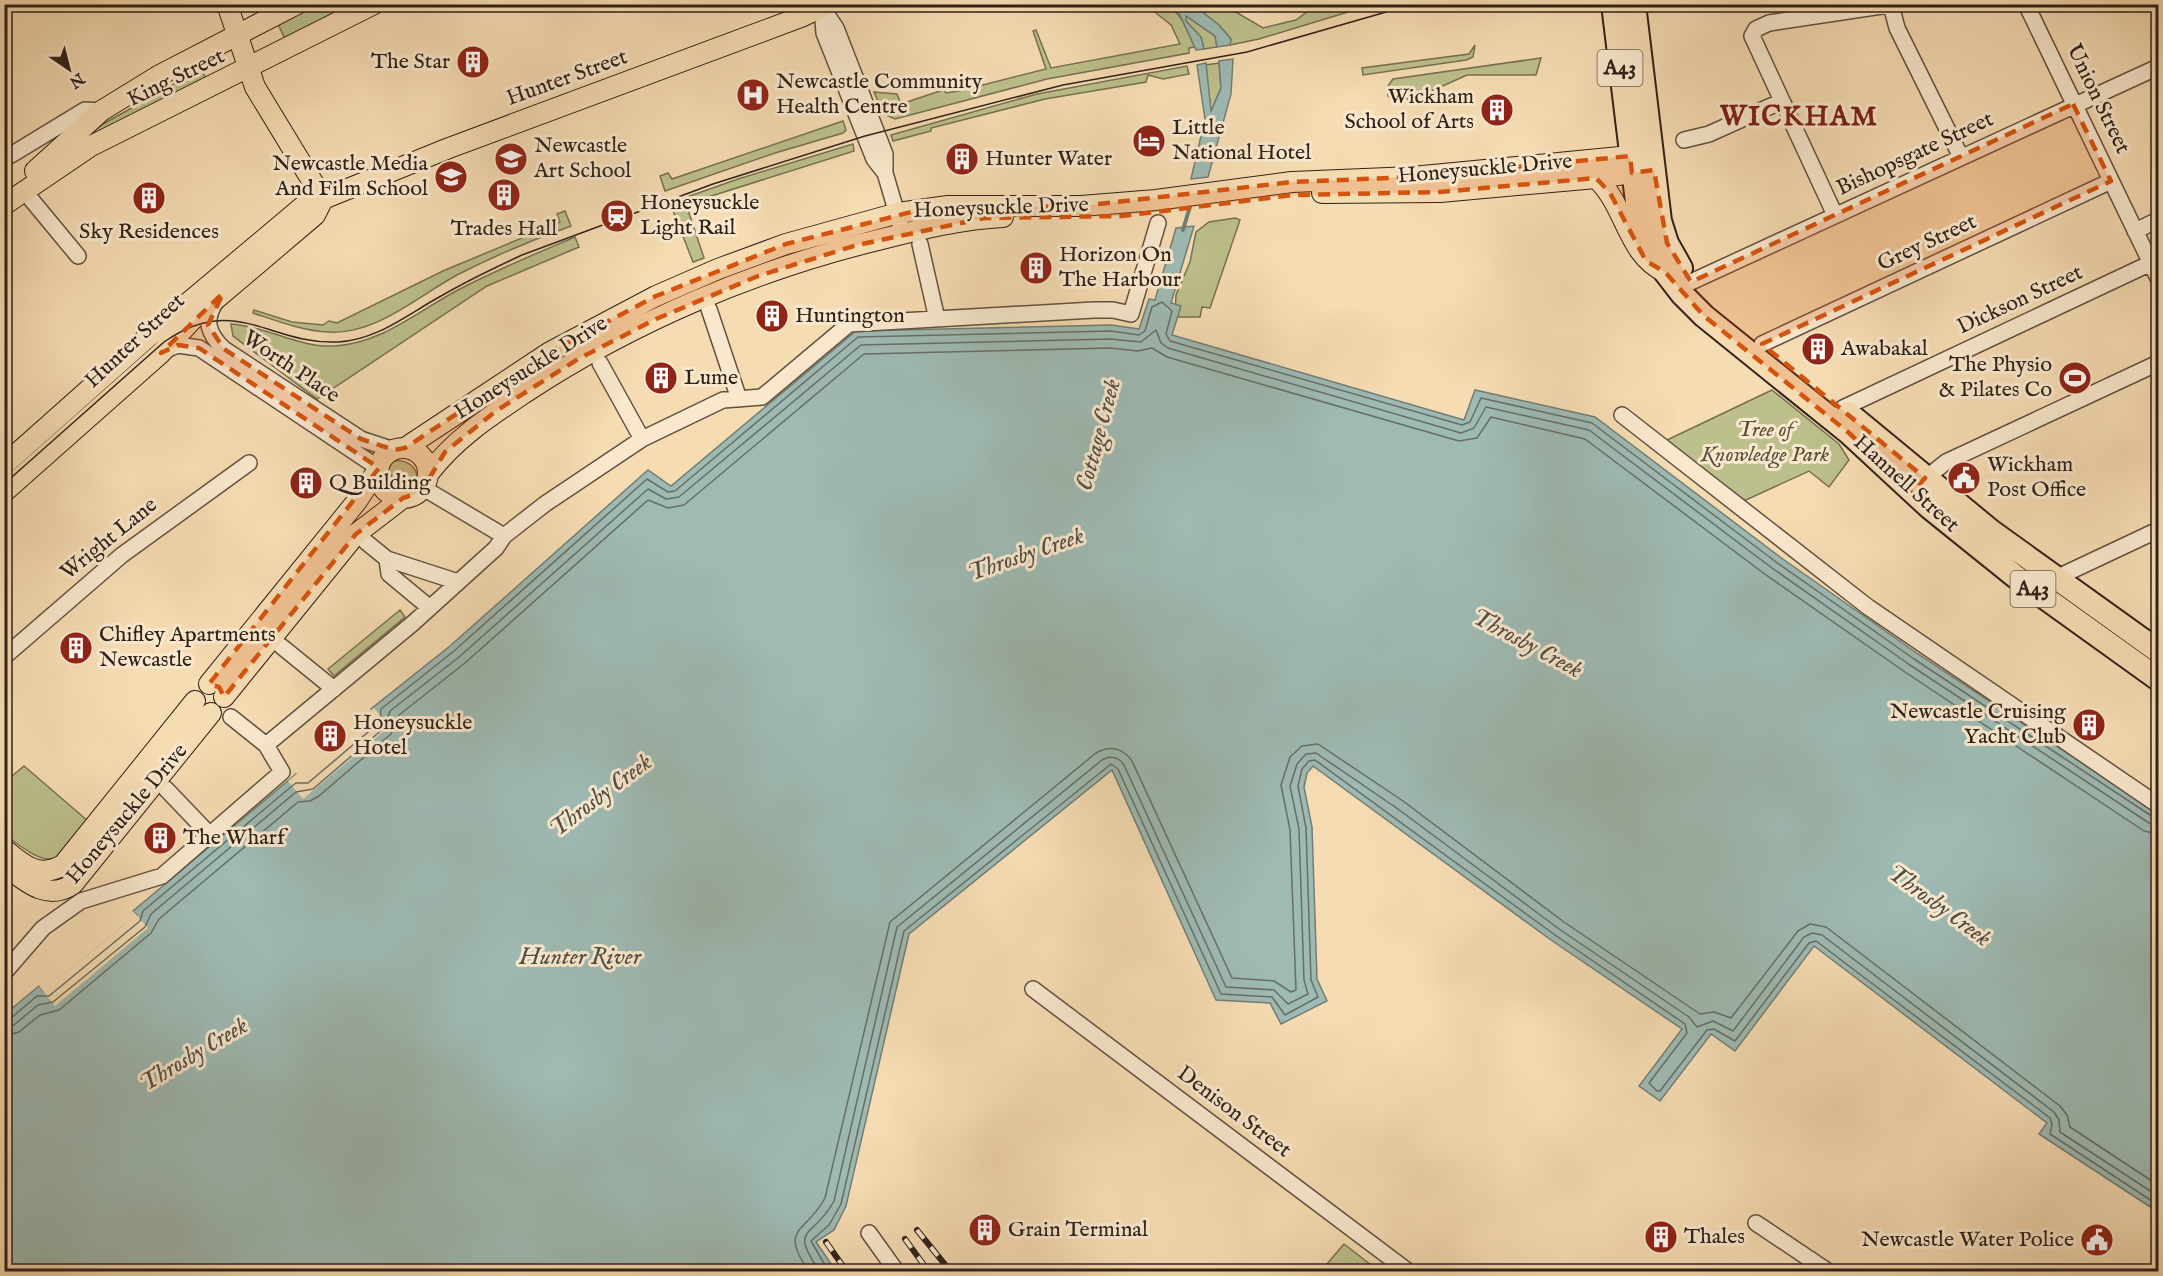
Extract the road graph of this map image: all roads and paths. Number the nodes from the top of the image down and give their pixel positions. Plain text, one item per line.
1 (227, 4) edge
2 (297, 4) edge
3 (374, 4) edge
4 (1613, 4) edge
5 (1634, 4) edge
6 (2026, 4) edge
7 (1893, 5) edge
8 (823, 6) edge
9 (237, 35) junction
10 (2158, 67) edge
11 (249, 69) junction
12 (1782, 101) junction
13 (2073, 104) junction
14 (101, 111) junction
15 (1684, 140) dead end
16 (4, 153) edge
17 (1961, 157) junction
18 (1642, 163) junction
19 (1596, 178) junction
20 (2111, 182) junction
21 (25, 192) junction
22 (4, 196) edge
23 (323, 199) junction
24 (1206, 200) junction
25 (1177, 203) junction
26 (4, 205) edge
27 (898, 213) junction
28 (1835, 215) junction
29 (2158, 220) edge
30 (1158, 224) dead end
31 (2135, 231) junction
32 (903, 234) junction
33 (920, 244) dead end
34 (78, 256) dead end
35 (2151, 263) junction
36 (1665, 272) junction
37 (2158, 278) edge
38 (1691, 282) junction
39 (223, 293) junction
40 (709, 309) dead end
41 (937, 319) junction
42 (1762, 344) junction
43 (160, 353) junction
44 (600, 363) dead end
45 (2158, 363) edge
46 (739, 399) junction
47 (1843, 408) junction
48 (1622, 415) dead end
49 (642, 439) junction
50 (399, 449) junction
51 (249, 463) dead end
52 (4, 465) edge
53 (377, 469) junction
54 (427, 481) junction
55 (1918, 486) junction
56 (4, 492) edge
57 (404, 498) junction
58 (2158, 530) edge
59 (504, 536) junction
60 (366, 542) dead end
61 (387, 559) junction
62 (2056, 578) junction
63 (458, 582) junction
64 (430, 608) junction
65 (281, 646) dead end
66 (2158, 651) edge
67 (4, 657) edge
68 (2158, 679) edge
69 (208, 684) junction
70 (334, 689) junction
71 (224, 697) junction
72 (203, 707) junction
73 (231, 717) dead end
74 (266, 745) junction
75 (166, 789) dead end
76 (2158, 805) edge
77 (210, 835) junction
78 (4, 849) edge
79 (4, 865) edge
80 (4, 973) edge
81 (1033, 989) dead end
82 (1756, 1223) dead end
83 (869, 1233) dead end
84 (897, 1272) edge
85 (1409, 1272) edge
86 (1829, 1272) edge

1 - 9 main road
2 - 9 main road, King Street
3 - 11 main road, King Street
4 - 18 highway, A43
5 - 18 highway, A43
6 - 13 street, Union Street
7 - 12 street
7 - 17 street
8 - 23 main road, Hunter Street
8 - 27 street
9 - 11 main road
9 - 14 main road, King Street
10 - 13 street, Bishopsgate Street
11 - 21 main road, King Street
11 - 23 main road
12 - 15 street
12 - 28 street
13 - 17 street, Bishopsgate Street
13 - 20 street, Union Street
14 - 16 street
14 - 22 main road, King Street
17 - 28 street, Bishopsgate Street
18 - 19 main road, Honeysuckle Drive
18 - 24 main road, Honeysuckle Drive
18 - 36 highway, Hannell Street / A43
18 - 38 highway, Hannell Street / A43
19 - 24 main road, Honeysuckle Drive
19 - 36 main road
20 - 31 street, Union Street
20 - 42 street, Grey Street
21 - 26 main road, King Street
21 - 34 street
23 - 39 main road, Hunter Street
23 - 52 main road, Hunter Street
24 - 25 main road, Honeysuckle Drive
25 - 27 main road, Honeysuckle Drive
25 - 32 main road, Honeysuckle Drive
27 - 32 street
27 - 50 main road, Honeysuckle Drive
28 - 38 street, Bishopsgate Street
29 - 31 street
30 - 41 street
31 - 35 street, Union Street
32 - 54 main road, Honeysuckle Drive
33 - 41 street
35 - 37 street, Union Street
35 - 47 street, Dickson Street
36 - 55 highway, Hannell Street / A43
38 - 42 highway, Hannell Street / A43
39 - 43 main road, Hunter Street
39 - 50 street, Worth Place
40 - 46 street
41 - 46 street
42 - 47 highway, Hannell Street / A43
43 - 53 street, Worth Place
43 - 56 main road, Hunter Street
44 - 49 street
45 - 55 street
46 - 49 street
47 - 55 highway, Hannell Street / A43
48 - 76 street
49 - 59 street
50 - 53 main road
50 - 54 main road
51 - 67 street, Wright Lane
53 - 57 main road
53 - 69 main road
54 - 57 main road
54 - 59 street
55 - 62 highway, Hannell Street / A43
55 - 68 highway, Hannell Street / A43
57 - 71 main road
58 - 62 street
59 - 63 street
60 - 61 street
61 - 63 street
61 - 64 street
62 - 66 highway, Hannell Street / A43
63 - 64 street
64 - 70 street
65 - 70 street
69 - 71 main road
69 - 72 main road
70 - 74 street
71 - 72 main road
72 - 78 main road, Honeysuckle Drive
72 - 79 main road, Honeysuckle Drive
73 - 74 street
74 - 77 street
75 - 77 street
77 - 80 street
81 - 85 street, Denison Street
82 - 86 street
83 - 84 street

